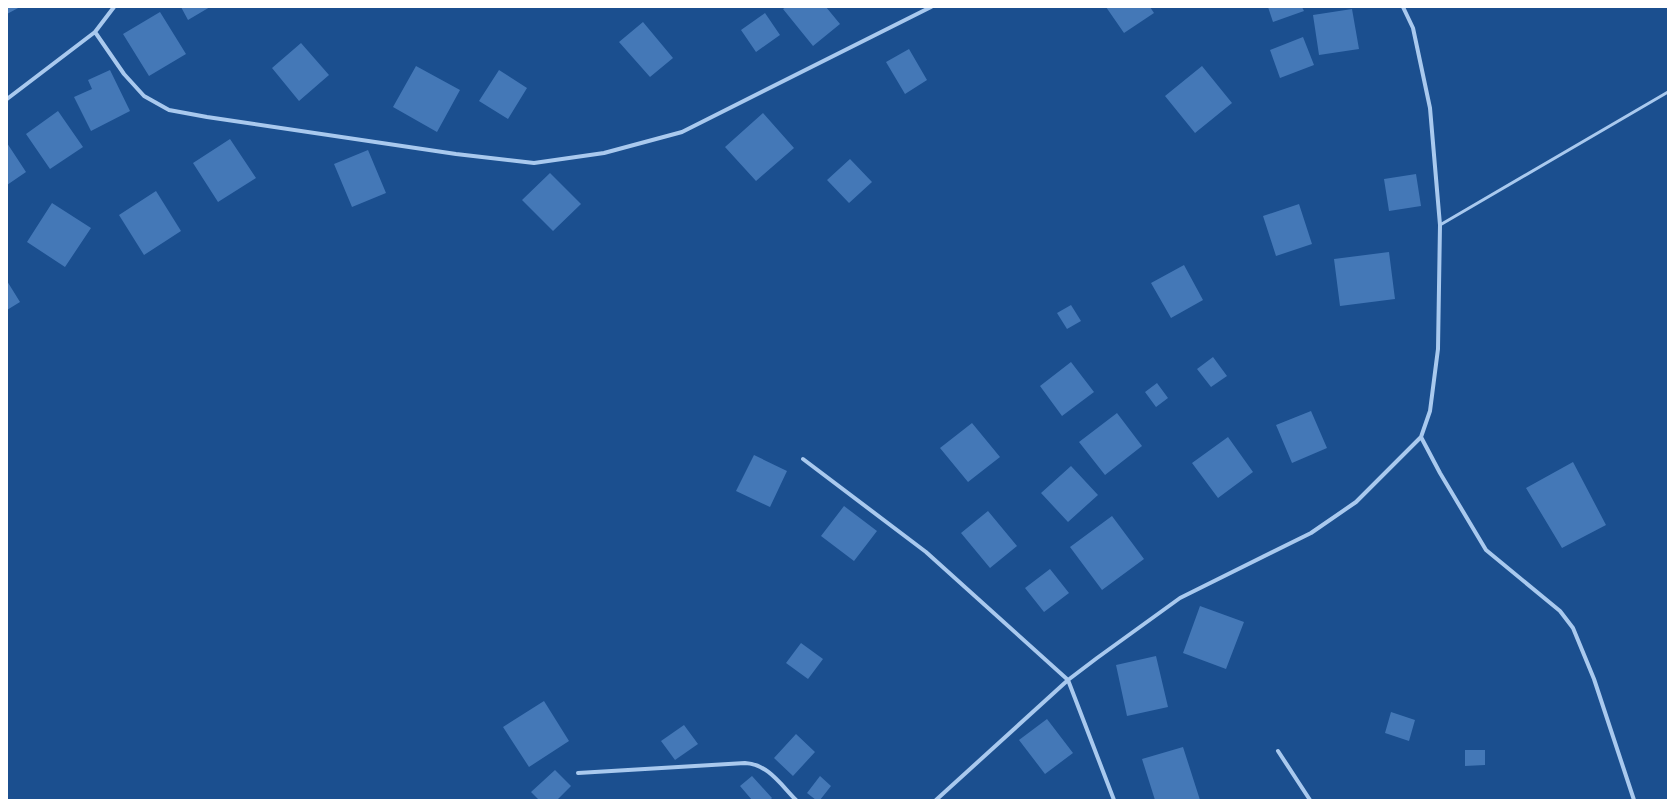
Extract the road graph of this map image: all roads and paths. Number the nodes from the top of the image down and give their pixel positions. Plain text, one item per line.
1 (114, 7) edge
2 (931, 7) edge
3 (1404, 7) edge
4 (96, 32) junction
5 (1668, 92) edge
6 (7, 99) edge
7 (1440, 225) junction
8 (1422, 436) junction
9 (803, 459) dead end
10 (1068, 680) junction
11 (1278, 751) dead end
12 (578, 773) dead end
13 (796, 800) edge
14 (936, 800) edge
15 (1114, 800) edge
16 (1310, 800) edge
17 (1634, 800) edge

1 - 4 street
2 - 4 street
3 - 7 street
4 - 6 street
5 - 7 lane
7 - 8 street
8 - 10 street
8 - 17 street
9 - 10 street
10 - 14 street
10 - 15 street
11 - 16 street
12 - 13 street

